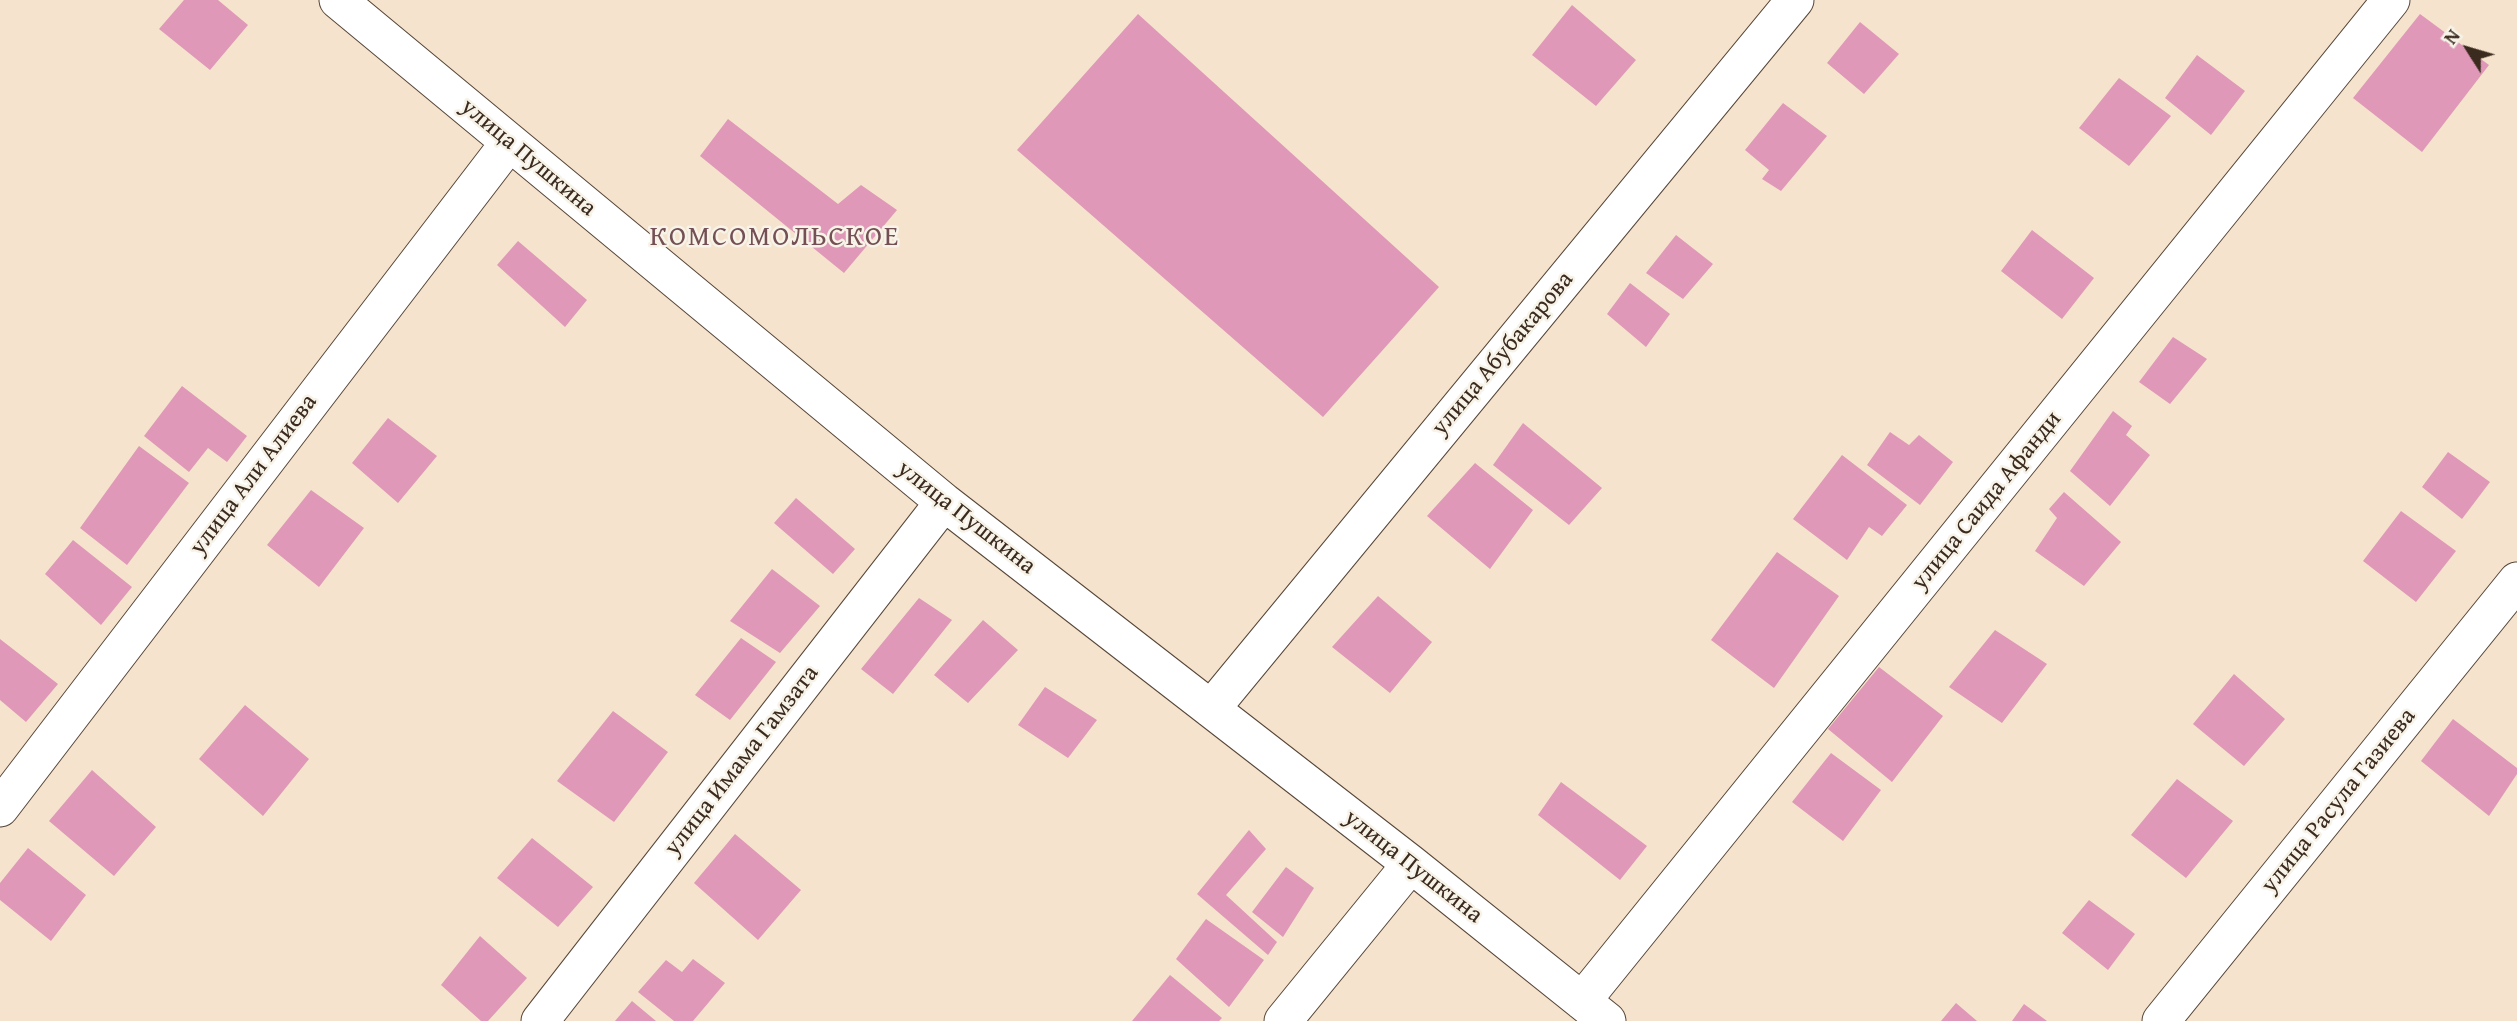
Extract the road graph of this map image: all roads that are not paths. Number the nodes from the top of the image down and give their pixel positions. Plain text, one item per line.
1 (338, 0) edge
2 (1795, 0) edge
3 (2391, 0) edge
4 (509, 143) junction
5 (944, 502) junction
6 (2517, 581) edge
7 (1211, 709) junction
8 (0, 808) edge
9 (1411, 864) junction
10 (1594, 1011) edge
11 (540, 1021) edge
12 (1283, 1021) edge
13 (2161, 1021) edge

1 - 4 street, улица Пушкина
2 - 7 street, улица Абубакарова
3 - 10 street, улица Саида Афанди
4 - 5 street, улица Пушкина
4 - 8 street, улица Али Алиева
5 - 7 street, улица Пушкина
5 - 11 street, улица Имама Гамзата
6 - 13 street, улица Расула Газиева
7 - 9 street, улица Пушкина
9 - 10 street, улица Пушкина
9 - 12 street

